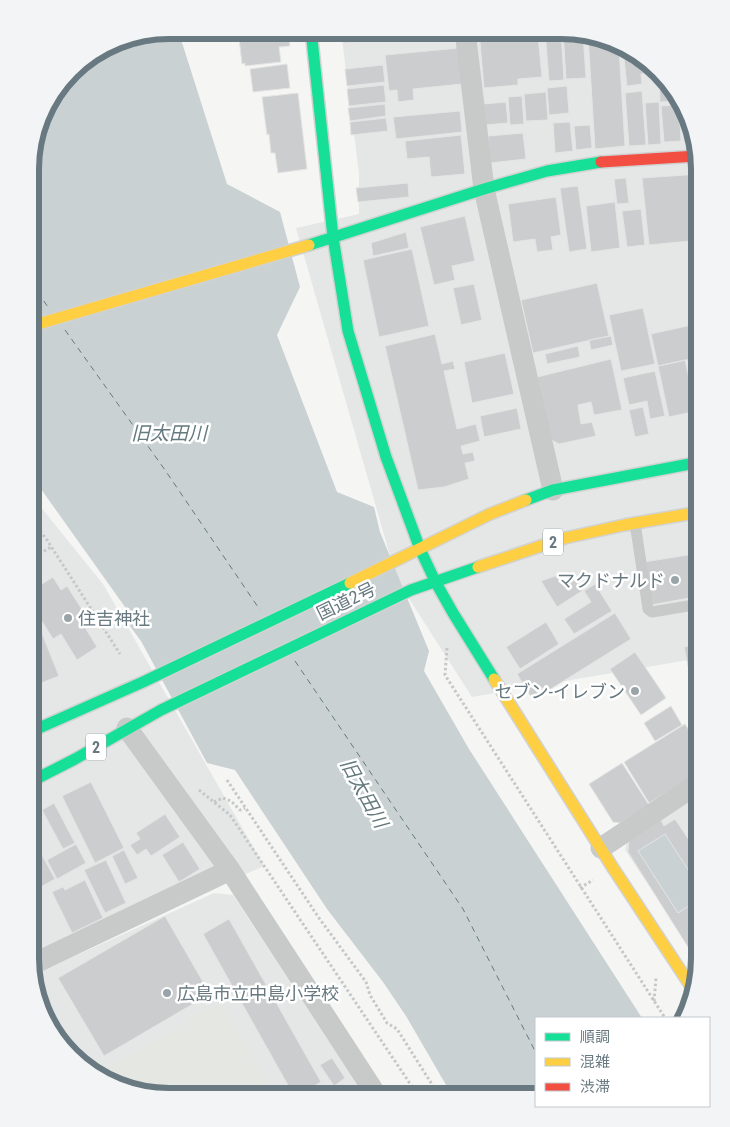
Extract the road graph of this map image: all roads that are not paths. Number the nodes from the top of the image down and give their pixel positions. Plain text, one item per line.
1 (312, 39) edge
2 (466, 39) edge
3 (690, 156) edge
4 (484, 189) junction
5 (333, 236) junction
6 (39, 324) edge
7 (691, 464) edge
8 (553, 490) junction
9 (691, 514) edge
10 (635, 523) junction
11 (420, 549) junction
12 (435, 581) junction
13 (691, 606) edge
14 (39, 728) edge
15 (128, 728) junction
16 (39, 777) edge
17 (691, 788) edge
18 (601, 848) junction
19 (230, 870) junction
20 (39, 962) edge
21 (689, 983) edge
22 (373, 1088) edge

1 - 5 main road
2 - 4 street
3 - 4 main road
4 - 5 main road
4 - 8 street
5 - 6 main road
5 - 11 main road
7 - 8 main road, 国道2号 / 2
8 - 11 main road, 国道2号 / 2
9 - 10 main road, 国道2号 / 2
10 - 12 main road, 国道2号 / 2
10 - 13 lane
11 - 12 main road
11 - 14 main road, 国道2号 / 2
12 - 15 main road, 国道2号 / 2
12 - 18 main road
15 - 16 main road, 国道2号 / 2
15 - 19 street
17 - 18 street
18 - 21 main road
19 - 20 street
19 - 22 street

